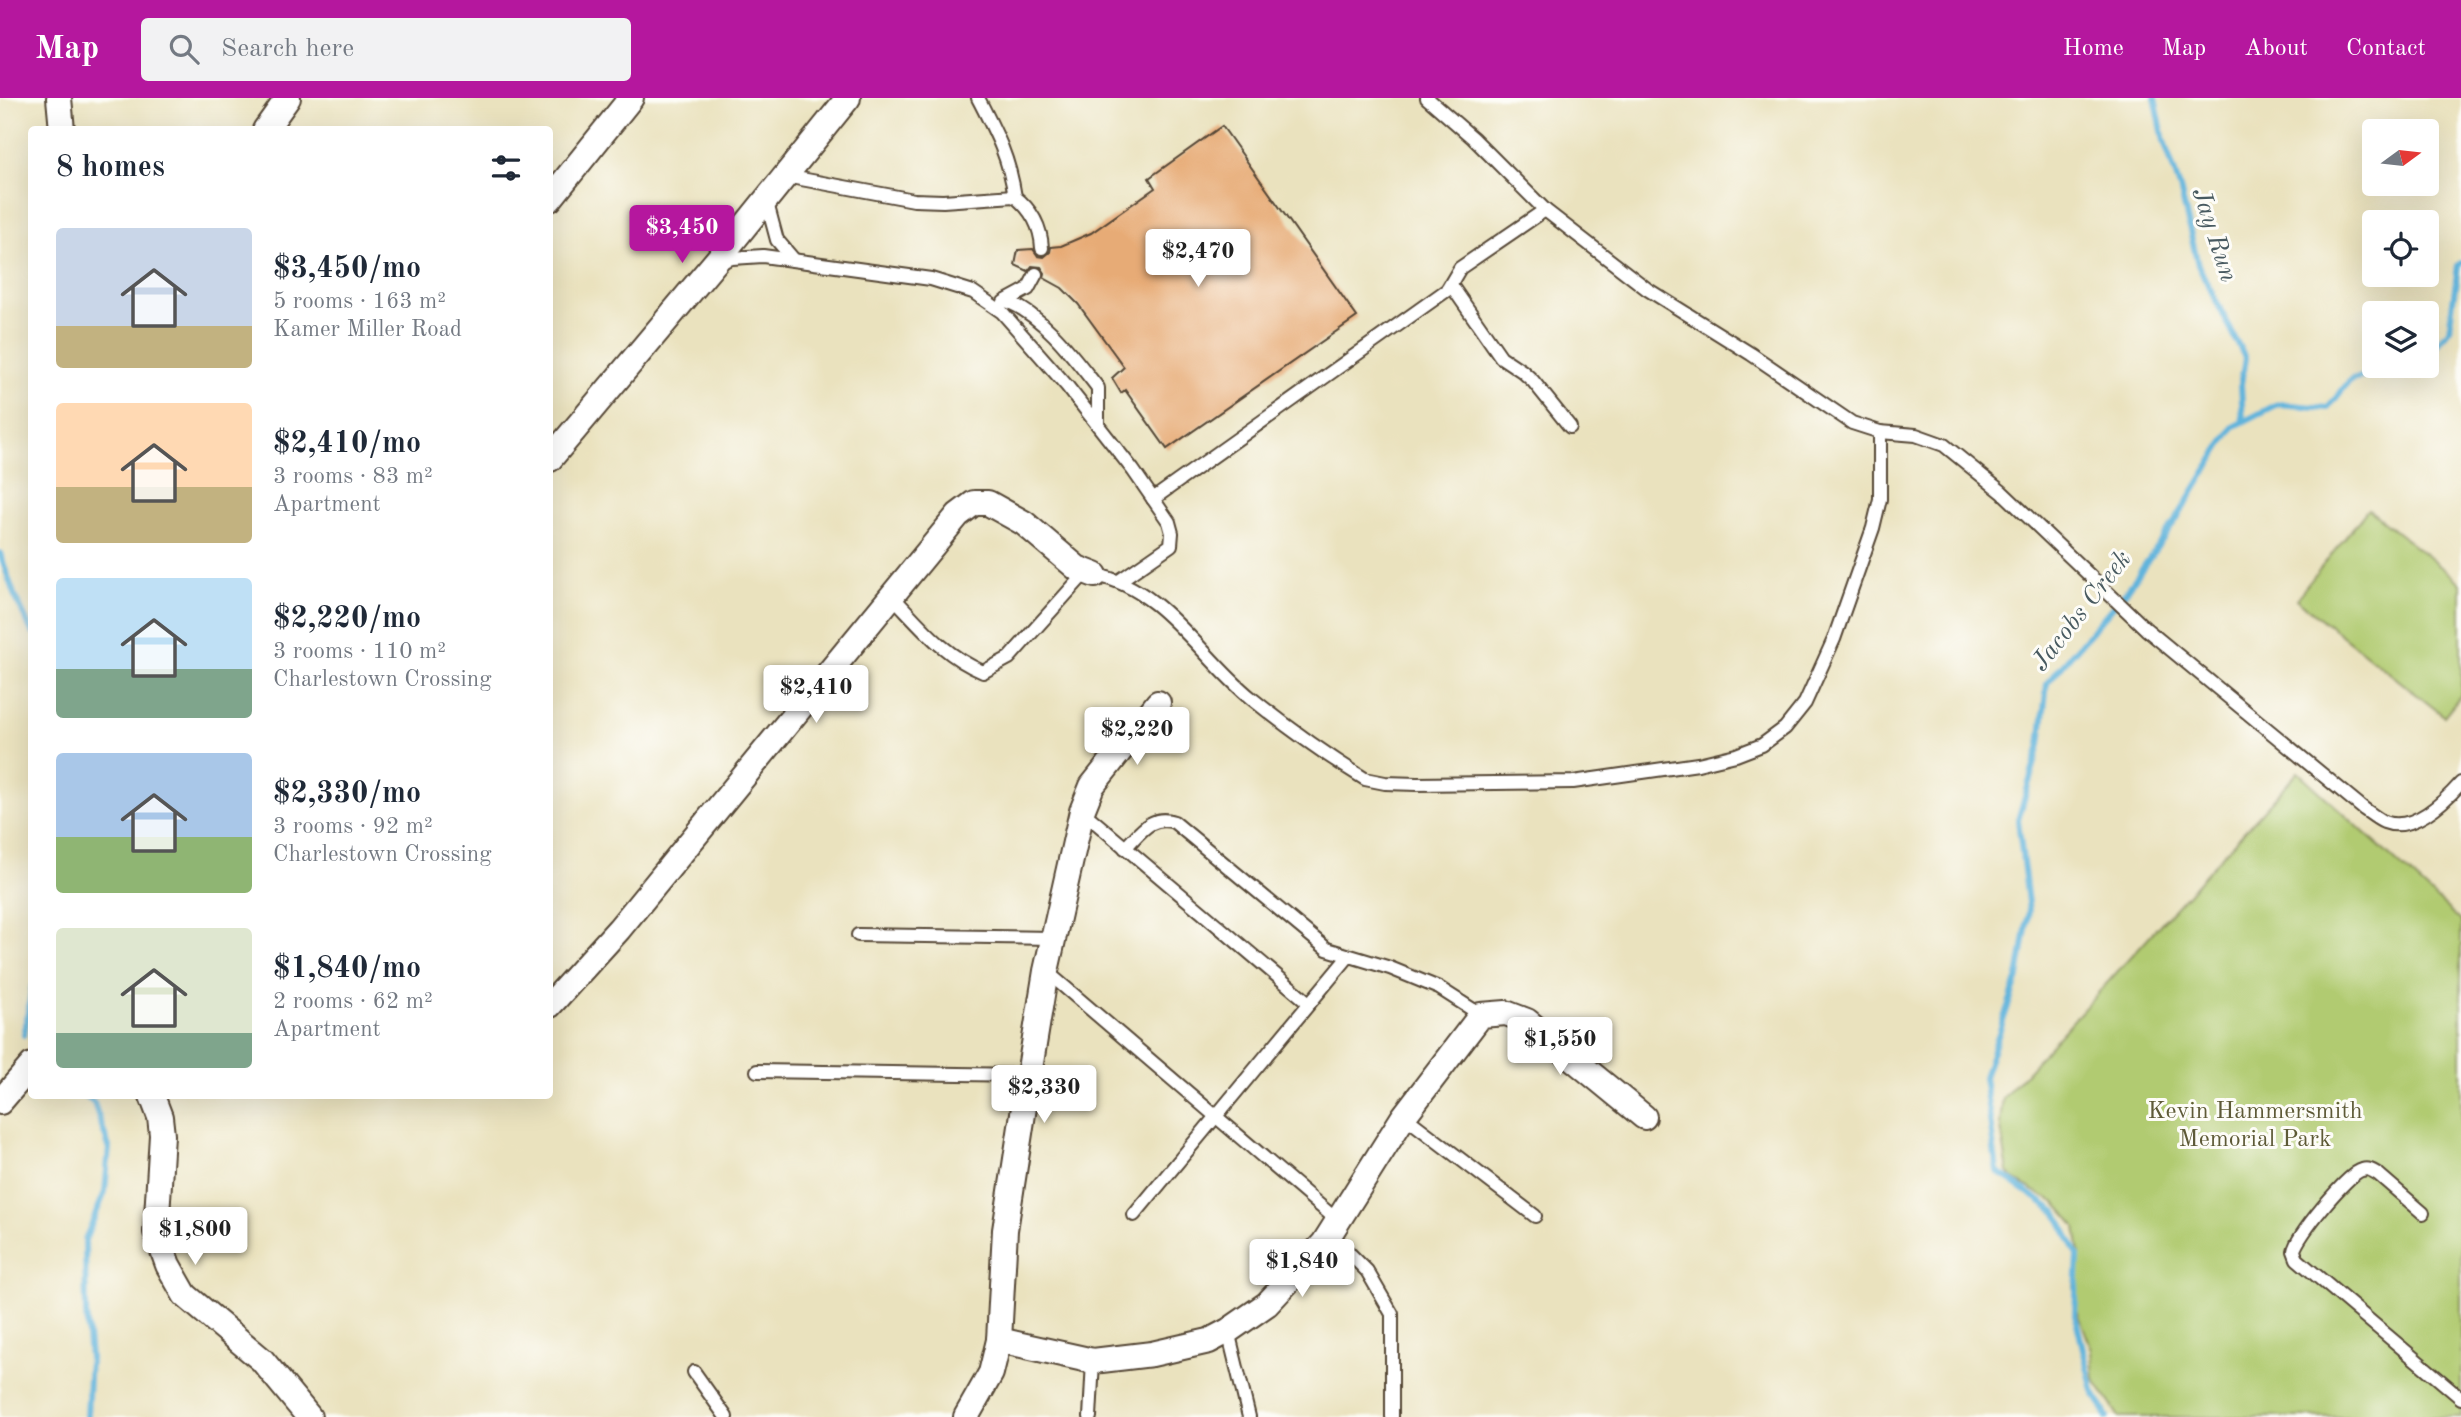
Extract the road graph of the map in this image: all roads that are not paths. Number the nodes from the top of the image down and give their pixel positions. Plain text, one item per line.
1 (59, 98) edge
2 (288, 98) edge
3 (631, 98) edge
4 (848, 98) edge
5 (978, 98) edge
6 (1427, 98) edge
7 (62, 126) edge
8 (268, 126) edge
9 (784, 176) junction
10 (553, 195) edge
11 (1015, 197) junction
12 (766, 199) junction
13 (1545, 210) junction
14 (1042, 248) dead end
15 (794, 260) junction
16 (712, 264) junction
17 (1036, 274) dead end
18 (1451, 285) junction
19 (1007, 301) junction
20 (994, 306) junction
21 (1098, 425) junction
22 (1570, 427) dead end
23 (1880, 432) junction
24 (553, 453) edge
25 (1153, 499) junction
26 (1090, 573) junction
27 (1119, 581) junction
28 (892, 596) junction
29 (1158, 703) dead end
30 (2461, 783) edge
31 (1082, 811) junction
32 (1125, 848) junction
33 (858, 935) dead end
34 (1052, 938) junction
35 (1348, 957) junction
36 (1045, 971) junction
37 (553, 1002) edge
38 (1309, 1003) junction
39 (1481, 1015) junction
40 (28, 1070) edge
41 (757, 1072) dead end
42 (1029, 1075) junction
43 (153, 1099) edge
44 (0, 1102) edge
45 (1217, 1115) junction
46 (1404, 1116) junction
47 (1644, 1117) dead end
48 (2423, 1213) dead end
49 (1134, 1215) dead end
50 (1535, 1216) dead end
51 (1334, 1227) junction
52 (1228, 1331) junction
53 (999, 1340) junction
54 (1093, 1361) junction
55 (694, 1372) dead end
56 (2461, 1398) edge
57 (309, 1417) edge
58 (726, 1417) edge
59 (966, 1417) edge
60 (1090, 1417) edge
61 (1249, 1417) edge
62 (1392, 1417) edge

1 - 7 street
2 - 8 street
3 - 10 street
4 - 9 street
5 - 11 lane
6 - 13 lane
9 - 11 lane
9 - 12 street
11 - 14 lane
12 - 15 lane
12 - 16 street
13 - 18 lane
13 - 23 lane
15 - 16 lane
15 - 20 lane
16 - 24 street
17 - 19 lane
18 - 22 lane
18 - 25 lane
19 - 20 lane
19 - 21 lane
20 - 21 lane
21 - 25 lane
23 - 27 lane
23 - 30 lane
25 - 27 lane
26 - 27 lane
26 - 28 street
26 - 28 lane
28 - 37 street
29 - 31 street
31 - 32 lane
31 - 34 street
32 - 35 lane
32 - 38 lane
33 - 34 lane
34 - 36 street
35 - 38 lane
35 - 39 lane
36 - 42 street
36 - 45 lane
38 - 45 lane
39 - 46 street
39 - 47 street
40 - 44 street
41 - 42 lane
42 - 53 street
43 - 57 street
45 - 49 lane
45 - 51 lane
46 - 50 lane
46 - 51 street
48 - 56 lane
51 - 52 street
51 - 62 lane
52 - 54 street
52 - 61 lane
53 - 54 street
53 - 59 street
54 - 60 lane
55 - 58 lane

